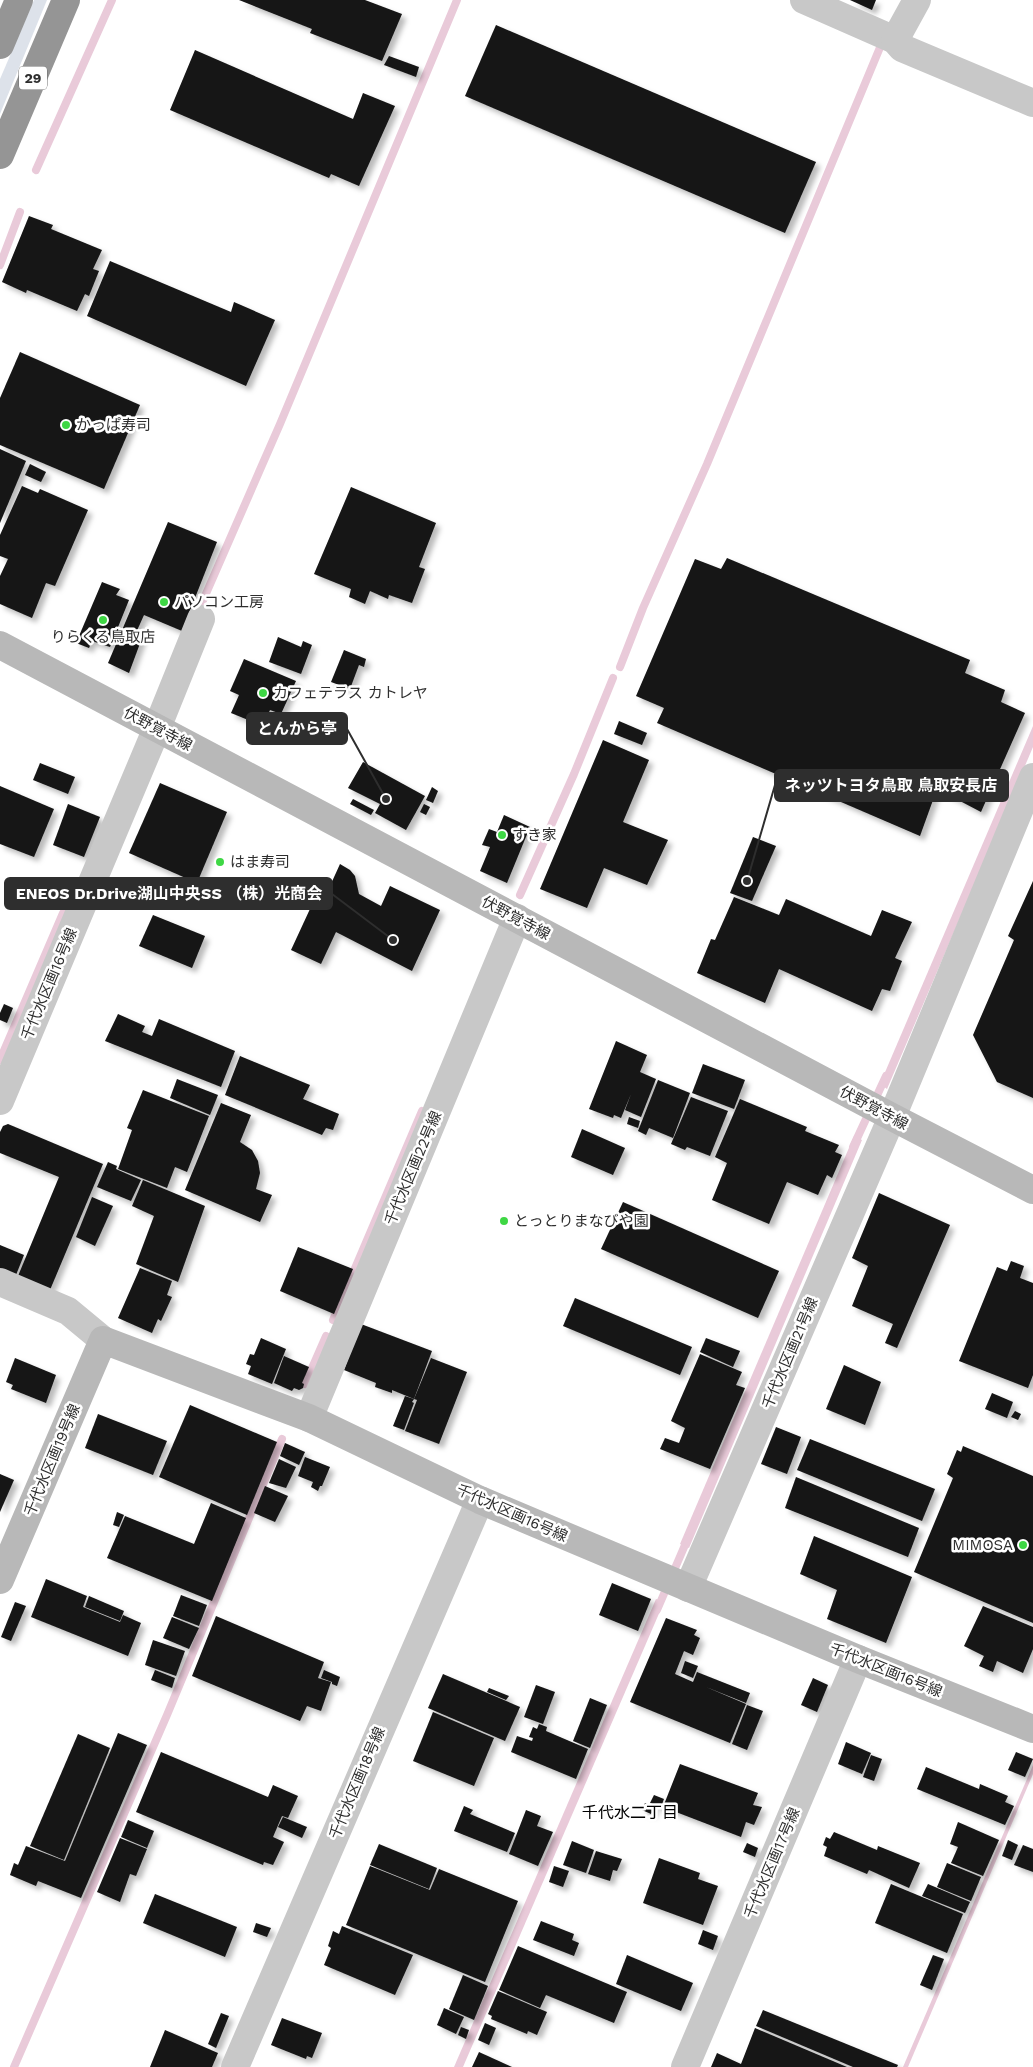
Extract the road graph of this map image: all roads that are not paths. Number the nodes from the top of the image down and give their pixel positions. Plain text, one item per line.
1 (19, 0) edge
2 (66, 0) edge
3 (804, 0) edge
4 (918, 0) edge
5 (895, 40) junction
6 (0, 45) edge
7 (1033, 103) edge
8 (0, 155) edge
9 (201, 619) dead end
10 (0, 645) edge
11 (157, 728) junction
12 (1033, 777) edge
13 (517, 918) junction
14 (0, 1101) edge
15 (892, 1117) junction
16 (1033, 1190) edge
17 (0, 1282) edge
18 (103, 1340) junction
19 (309, 1418) junction
20 (480, 1500) junction
21 (0, 1580) edge
22 (688, 1588) junction
23 (858, 1659) junction
24 (1033, 1729) edge
25 (235, 2067) edge
26 (685, 2067) edge

1 - 6 highway
2 - 8 highway, 29
3 - 5 street
4 - 5 street
5 - 7 street
9 - 11 street, 千代水区画16号線
10 - 11 street, 伏野覚寺線
11 - 13 street, 伏野覚寺線
11 - 14 street, 千代水区画16号線
12 - 15 street, 千代水区画21号線
13 - 15 street, 伏野覚寺線
13 - 19 street, 千代水区画22号線
15 - 16 street, 伏野覚寺線
15 - 22 street, 千代水区画21号線
17 - 18 street, 千代水区画16号線
18 - 19 street, 千代水区画16号線
18 - 21 street, 千代水区画19号線
19 - 20 street, 千代水区画16号線
20 - 22 street, 千代水区画16号線
20 - 25 street, 千代水区画18号線
22 - 23 street, 千代水区画16号線
23 - 24 street, 千代水区画16号線
23 - 26 street, 千代水区画17号線

